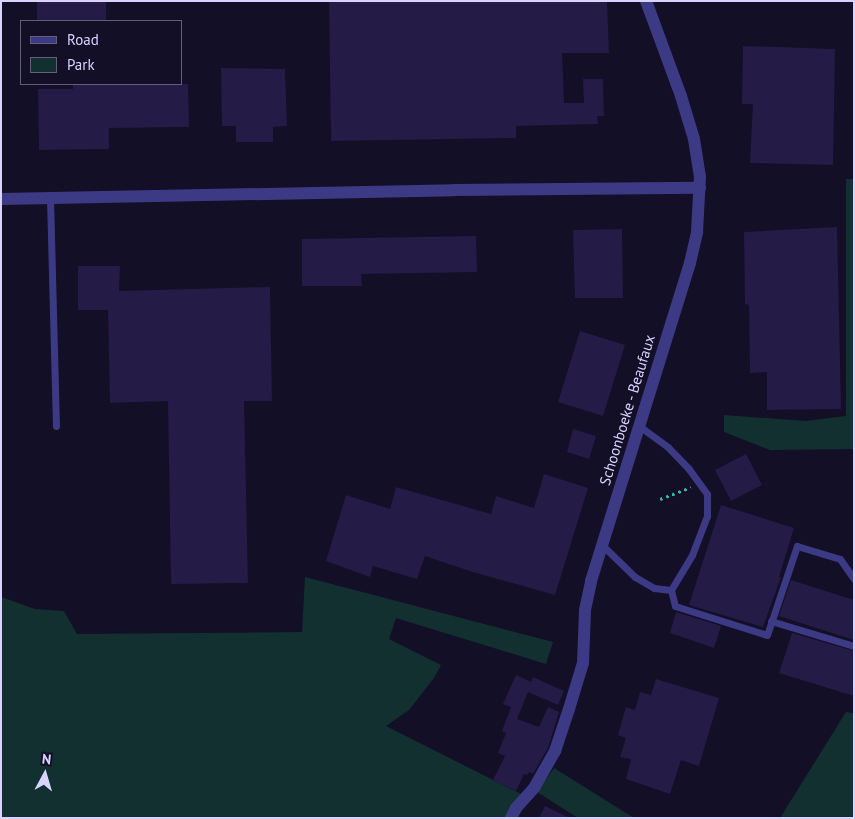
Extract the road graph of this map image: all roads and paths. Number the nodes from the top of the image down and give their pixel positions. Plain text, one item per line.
1 (646, 1) edge
2 (700, 188) junction
3 (50, 198) junction
4 (1, 199) edge
5 (56, 426) dead end
6 (639, 426) junction
7 (700, 483) junction
8 (660, 498) dead end
9 (602, 546) junction
10 (854, 579) edge
11 (671, 590) junction
12 (772, 620) junction
13 (854, 646) edge
14 (511, 818) edge

1 - 2 street, Schoonboeke - Beaufaux
2 - 3 street
2 - 6 street, Schoonboeke - Beaufaux
3 - 4 street
3 - 5 lane
6 - 7 lane
6 - 9 street, Schoonboeke - Beaufaux
7 - 8 path
7 - 11 lane
9 - 11 lane
9 - 14 street, Schoonboeke - Beaufaux
10 - 12 lane
11 - 12 lane
12 - 13 lane

